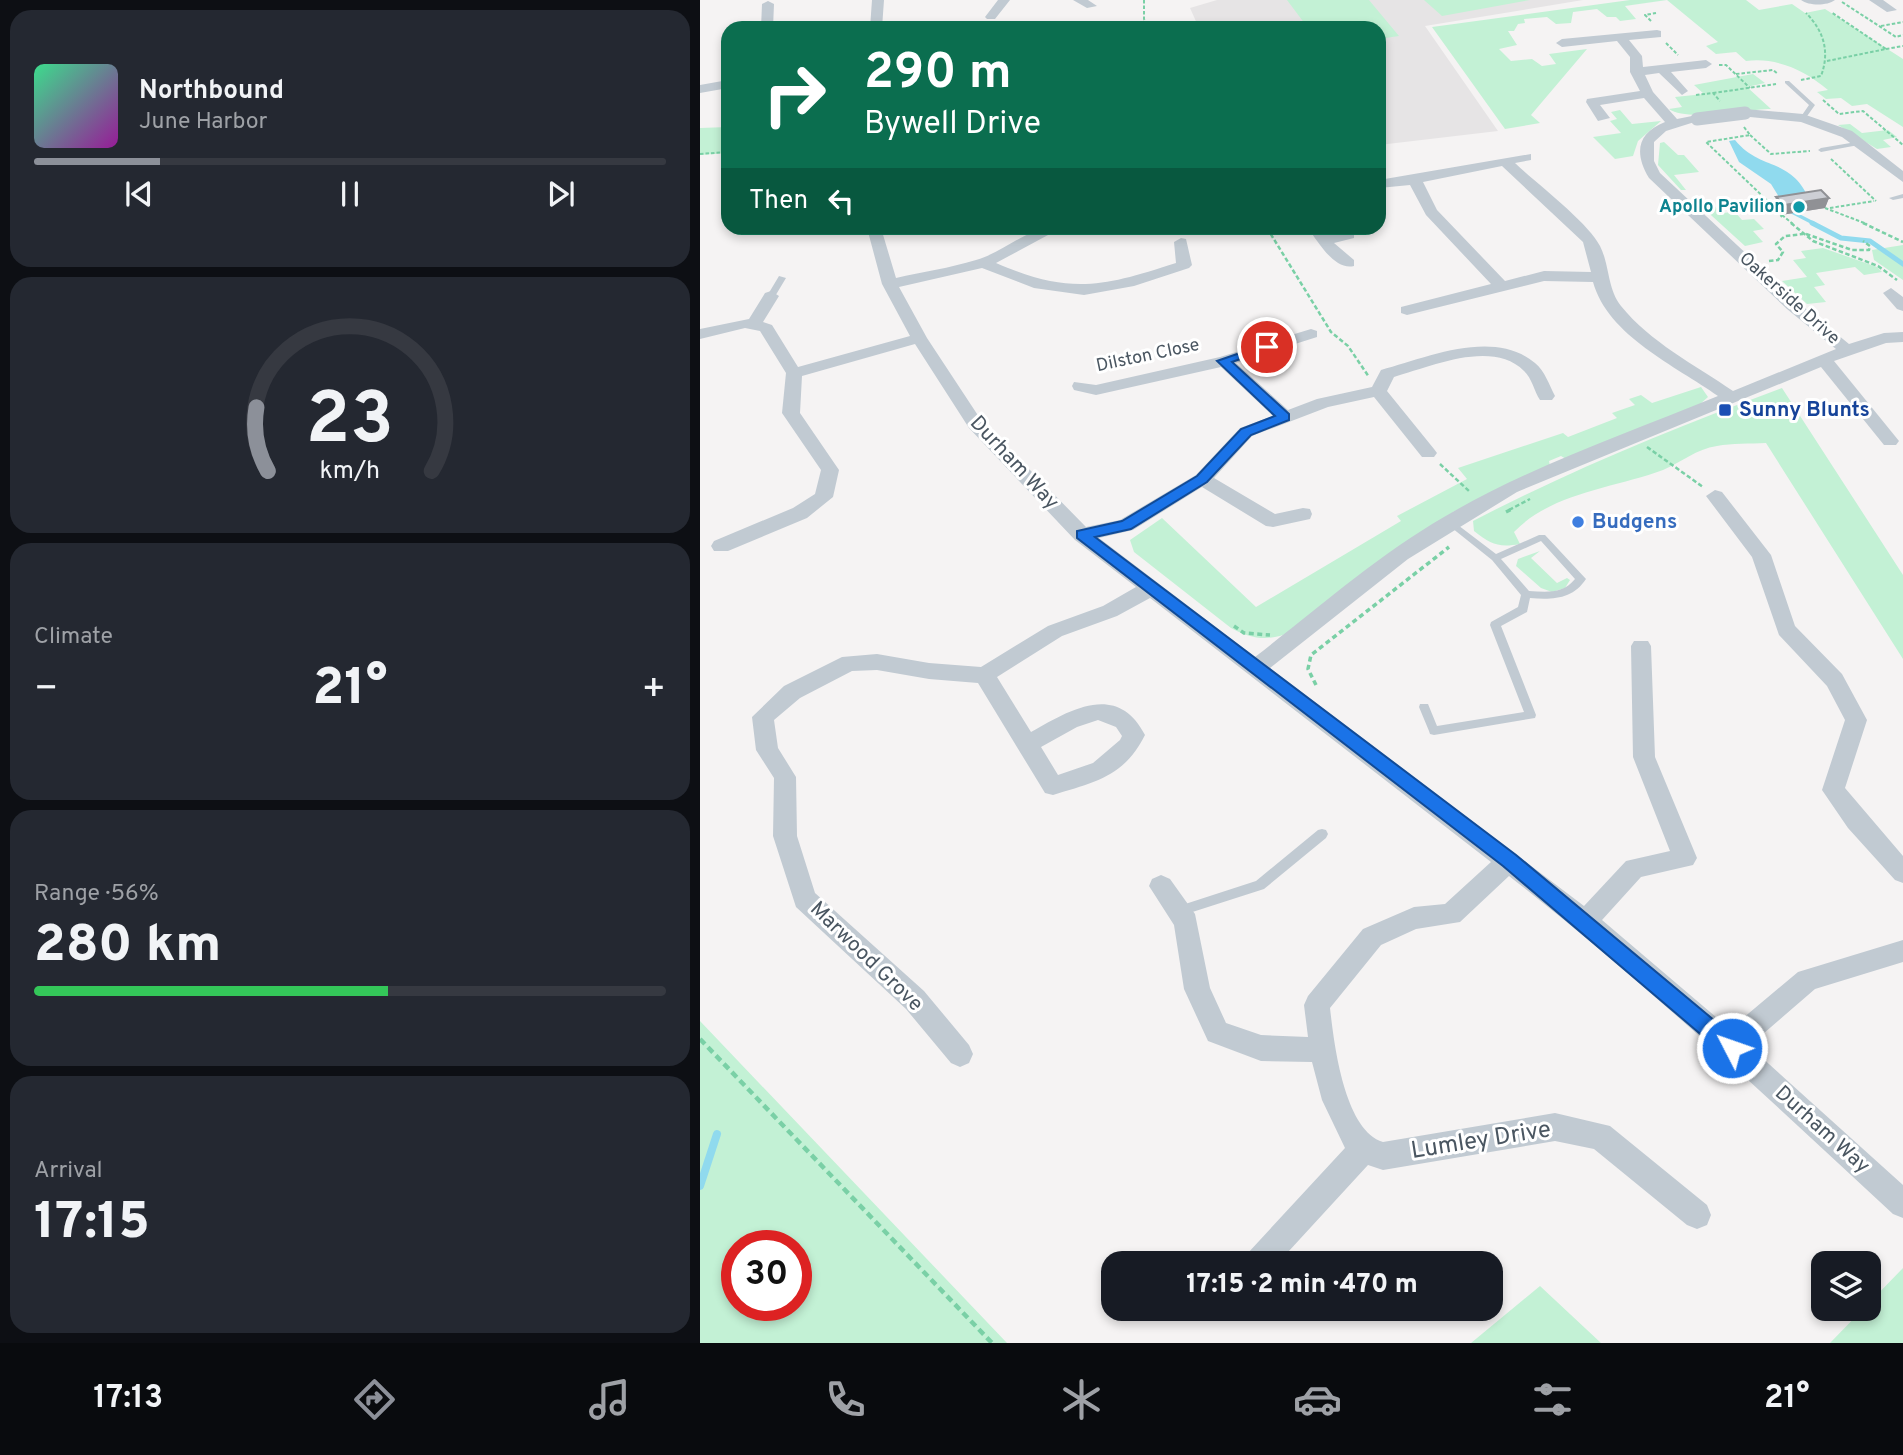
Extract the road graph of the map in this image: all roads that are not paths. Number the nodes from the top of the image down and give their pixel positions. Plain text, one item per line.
1 (878, 0) edge
2 (1004, 0) edge
3 (1079, 0) edge
4 (1875, 0) edge
5 (1832, 3) edge
6 (768, 4) dead end
7 (1811, 5) edge
8 (1091, 6) dead end
9 (1891, 10) dead end
10 (991, 17) dead end
11 (767, 21) edge
12 (876, 21) edge
13 (1657, 34) dead end
14 (1621, 39) junction
15 (1562, 43) dead end
16 (1706, 64) road end
17 (1662, 69) junction
18 (1636, 72) junction
19 (1787, 82) road end
20 (721, 85) edge
21 (700, 89) edge
22 (1647, 94) junction
23 (1685, 94) road end
24 (1603, 118) dead end
25 (1802, 118) junction
26 (1673, 123) junction
27 (1862, 143) junction
28 (1821, 150) road end
29 (1526, 157) dead end
30 (1505, 161) junction
31 (1903, 178) edge
32 (1415, 180) junction
33 (1386, 183) edge
34 (1903, 196) edge
35 (1892, 198) road end
36 (876, 235) edge
37 (1023, 235) edge
38 (1321, 235) edge
39 (1181, 242) dead end
40 (984, 263) junction
41 (1349, 263) dead end
42 (1597, 277) junction
43 (782, 278) dead end
44 (890, 284) junction
45 (1501, 286) junction
46 (1897, 290) edge
47 (771, 296) joint
48 (1903, 306) edge
49 (1407, 310) dead end
50 (753, 325) junction
51 (700, 334) edge
52 (1311, 334) dead end
53 (1903, 337) edge
54 (919, 338) junction
55 (1847, 349) junction
56 (1224, 361) junction
57 (1825, 361) junction
58 (794, 373) junction
59 (1080, 386) dead end
60 (1378, 391) junction
61 (1546, 396) dead end
62 (1732, 398) junction
63 (1284, 417) junction
64 (1890, 442) dead end
65 (1428, 453) road end
66 (1202, 479) junction
67 (1715, 496) road end
68 (1303, 514) dead end
69 (1450, 522) junction
70 (1082, 535) junction
71 (720, 546) dead end
72 (1495, 558) junction
73 (1151, 588) junction
74 (1526, 594) junction
75 (1641, 646) dead end
76 (1255, 668) junction
77 (984, 675) junction
78 (1424, 707) dead end
79 (1026, 745) junction
80 (1322, 834) dead end
81 (1509, 860) junction
82 (1903, 873) edge
83 (1161, 886) dead end
84 (1179, 912) junction
85 (1585, 921) junction
86 (1903, 951) edge
87 (1732, 1048) junction
88 (1321, 1050) junction
89 (960, 1054) dead end
90 (1364, 1148) junction
91 (1903, 1204) edge
92 (1697, 1215) dead end
93 (1269, 1251) edge

1 - 12 street
2 - 10 street
3 - 8 street
4 - 9 street
5 - 7 street
6 - 11 street
13 - 14 street
14 - 15 street
14 - 18 street
16 - 17 street
17 - 18 street
17 - 23 street
18 - 22 street
19 - 25 lane
20 - 21 street
22 - 24 street
22 - 26 street
25 - 26 street, Oakerside Drive, bridge
25 - 27 street, Oakerside Drive
26 - 55 street, Oakerside Drive
27 - 28 lane
27 - 31 street, Oakerside Drive
29 - 30 street
30 - 32 street
30 - 42 street
32 - 33 street
32 - 45 street
34 - 35 lane
36 - 44 street, Durham Way
37 - 40 street
38 - 41 street
39 - 40 street
40 - 44 street
42 - 45 street
42 - 62 street
43 - 47 lane
44 - 54 street, Durham Way
45 - 49 street
46 - 48 street
47 - 50 street
50 - 51 street
50 - 58 street
52 - 56 street, Dilston Close
53 - 55 street
54 - 58 street
54 - 70 street, Durham Way
55 - 57 street, Oakerside Drive
56 - 59 street, Dilston Close
56 - 63 street, Dilston Close
57 - 62 street, Oakerside Drive
57 - 64 street
58 - 71 street
60 - 61 street
60 - 63 street
60 - 65 street
62 - 69 street, Oakerside Drive
63 - 66 street
66 - 68 street
66 - 70 street
67 - 82 street
69 - 72 lane
69 - 76 street, Oakerside Drive
70 - 73 street, Durham Way
72 - 74 lane
72 - 74 lane
73 - 76 street, Durham Way
73 - 77 street
74 - 78 lane
75 - 85 street
76 - 81 street, Durham Way
77 - 79 street
77 - 89 street, Marwood Grove
79 - 79 street
80 - 84 lane
81 - 85 street, Durham Way
81 - 88 street
83 - 84 street
84 - 88 street
85 - 87 street, Durham Way
86 - 87 street
87 - 91 street, Durham Way
88 - 90 street
90 - 92 street, Lumley Drive
90 - 93 street

